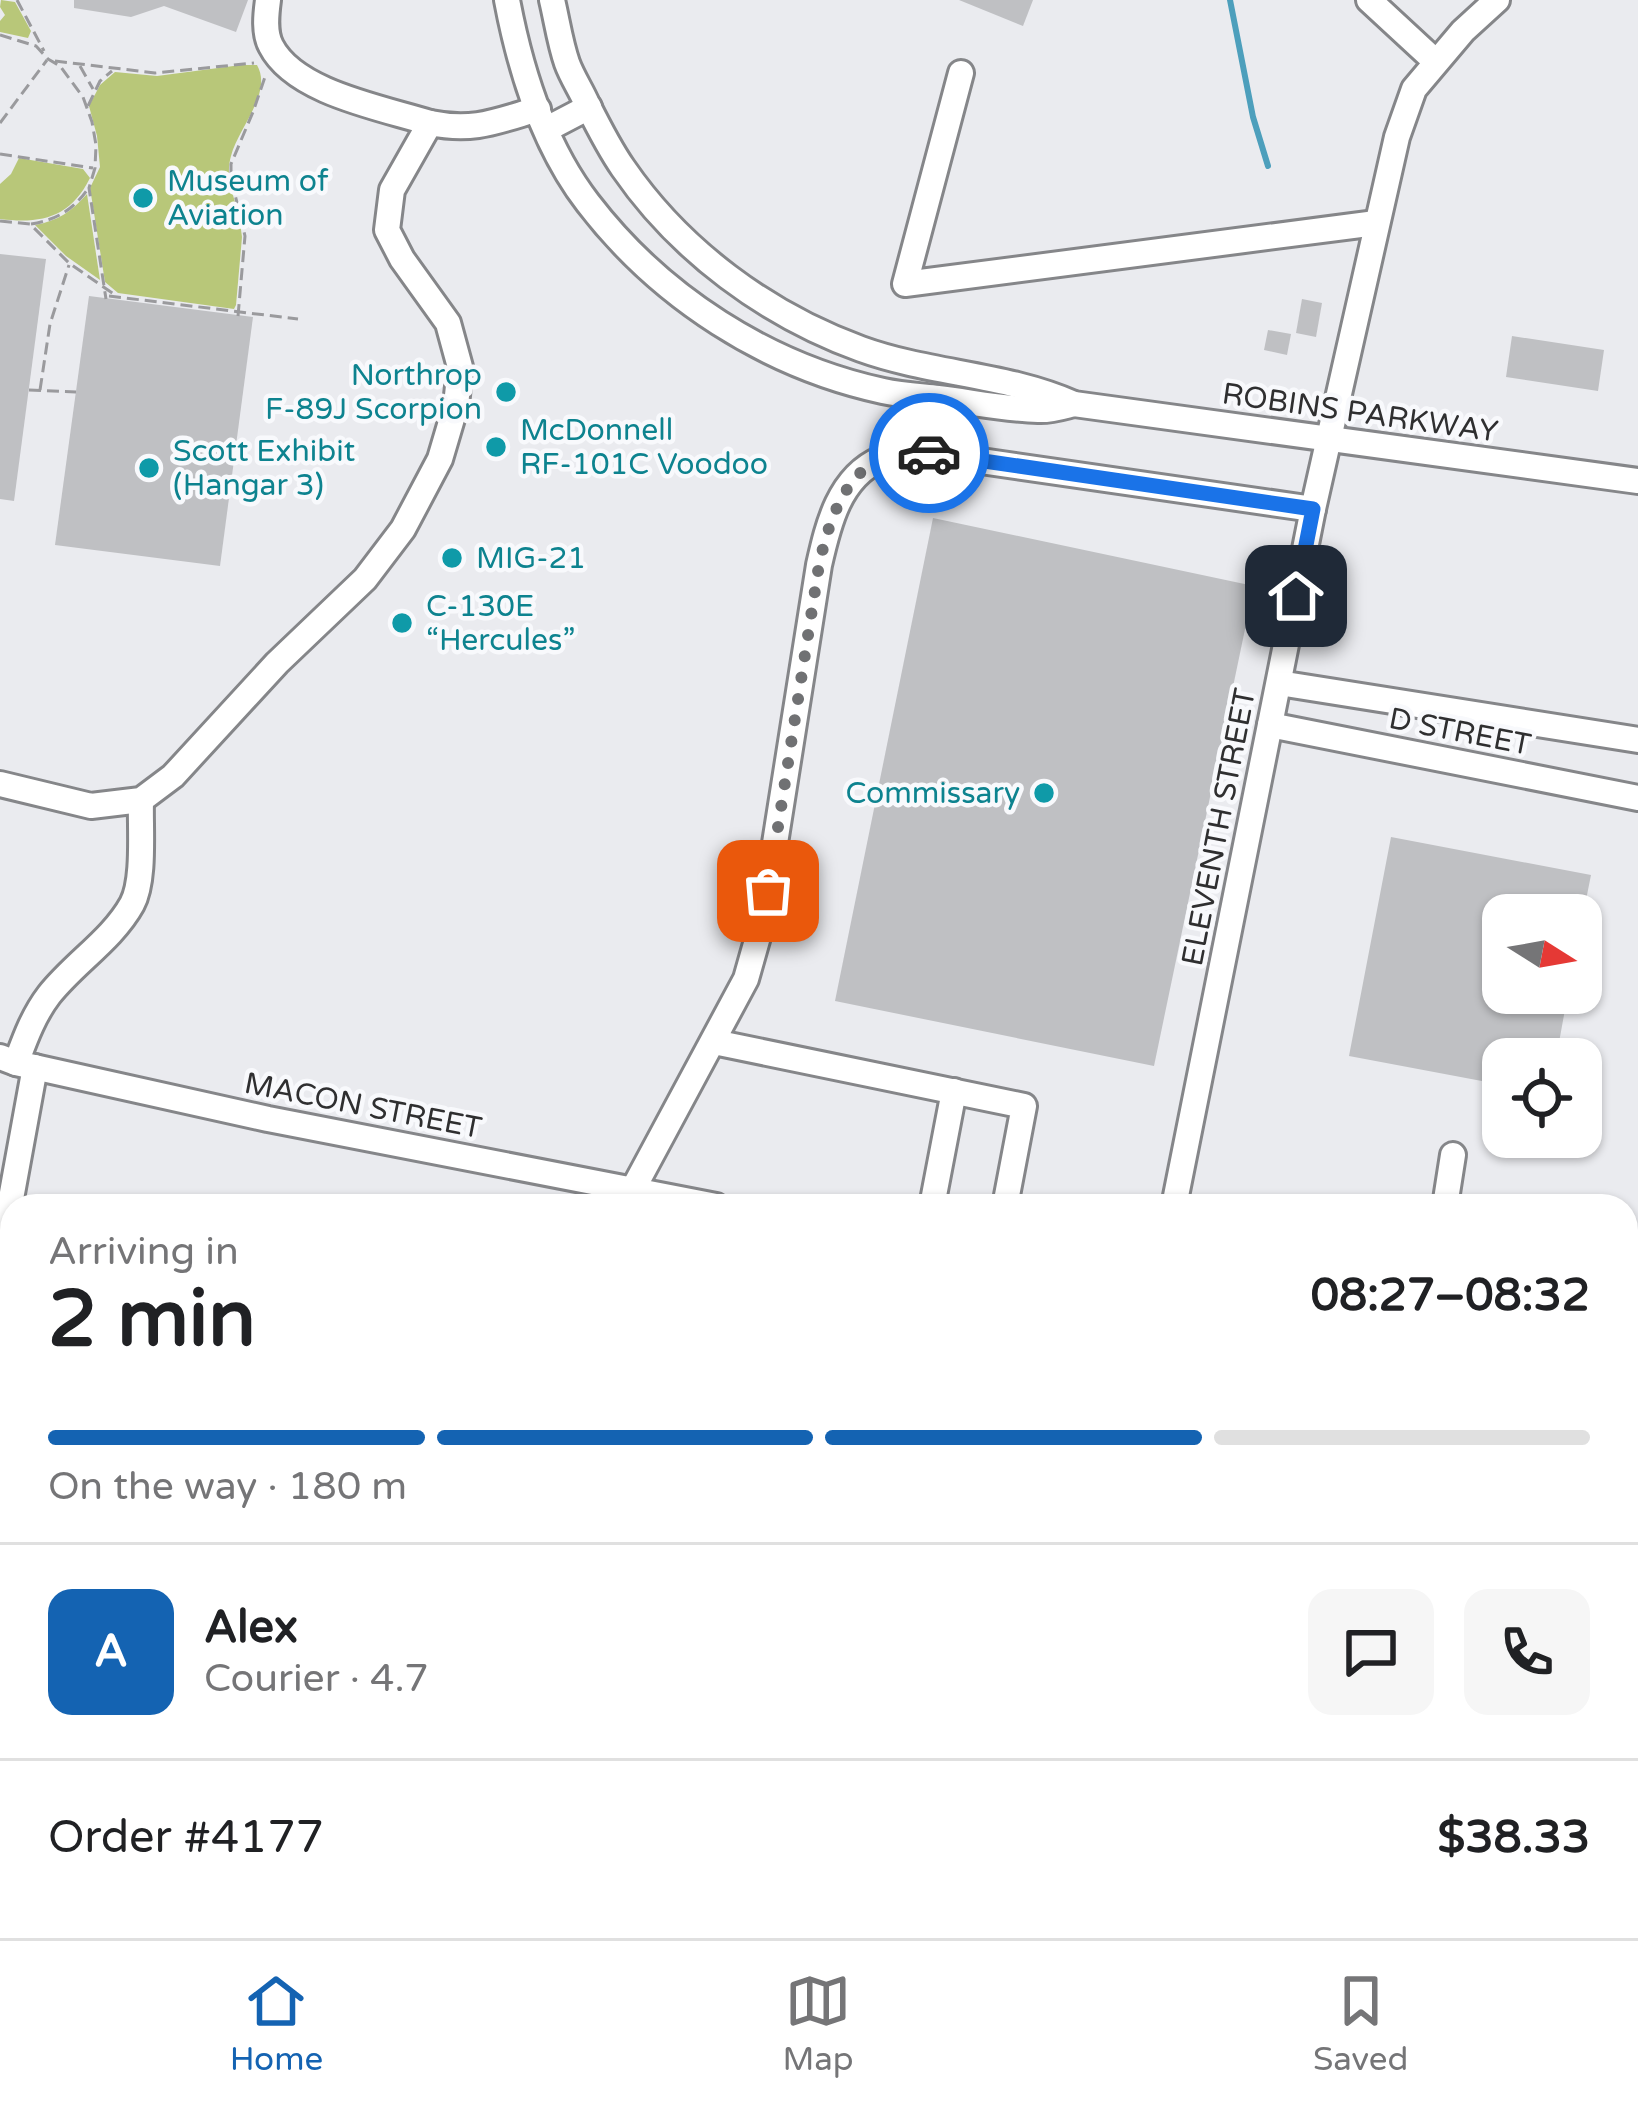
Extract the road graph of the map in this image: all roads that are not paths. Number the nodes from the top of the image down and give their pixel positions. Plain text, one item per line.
1 (268, 0) edge
2 (507, 0) edge
3 (552, 0) edge
4 (1370, 0) edge
5 (1497, 0) edge
6 (1435, 61) junction
7 (962, 73) dead end
8 (589, 107) junction
9 (542, 119) junction
10 (430, 123) junction
11 (1376, 223) junction
12 (745, 288) junction
13 (716, 322) junction
14 (880, 354) junction
15 (866, 386) junction
16 (1074, 404) junction
17 (1329, 440) junction
18 (1638, 481) edge
19 (1313, 509) junction
20 (1279, 683) junction
21 (1270, 725) junction
22 (1638, 740) edge
23 (0, 784) edge
24 (1638, 798) edge
25 (141, 800) junction
26 (714, 1042) junction
27 (17, 1063) edge
28 (954, 1091) junction
29 (1453, 1155) dead end
30 (6, 1194) edge
31 (612, 1194) edge
32 (632, 1194) edge
33 (934, 1194) edge
34 (1006, 1194) edge
35 (1176, 1194) edge
36 (1446, 1194) edge

1 - 10 street
2 - 9 street, ROBINS PARKWAY
3 - 8 street, ROBINS PARKWAY
4 - 6 street
5 - 6 street, ELEVENTH STREET
6 - 11 street, ELEVENTH STREET
7 - 11 street
8 - 9 street
8 - 12 street, ROBINS PARKWAY
9 - 10 street
9 - 13 street, ROBINS PARKWAY
10 - 25 street
11 - 17 street, ELEVENTH STREET
12 - 13 street
12 - 14 street, ROBINS PARKWAY
13 - 15 street, ROBINS PARKWAY
14 - 15 street
14 - 16 street, ROBINS PARKWAY
15 - 16 street, ROBINS PARKWAY
16 - 17 street, ROBINS PARKWAY
17 - 18 street, ROBINS PARKWAY
17 - 19 street, ELEVENTH STREET
19 - 20 street, ELEVENTH STREET
19 - 26 street
20 - 21 street, ELEVENTH STREET
20 - 22 street
21 - 24 street, D STREET
21 - 35 street, ELEVENTH STREET
23 - 25 street
25 - 27 street
26 - 28 street
26 - 32 street
27 - 30 street
27 - 31 street, MACON STREET
28 - 33 street
28 - 34 street
29 - 36 street

